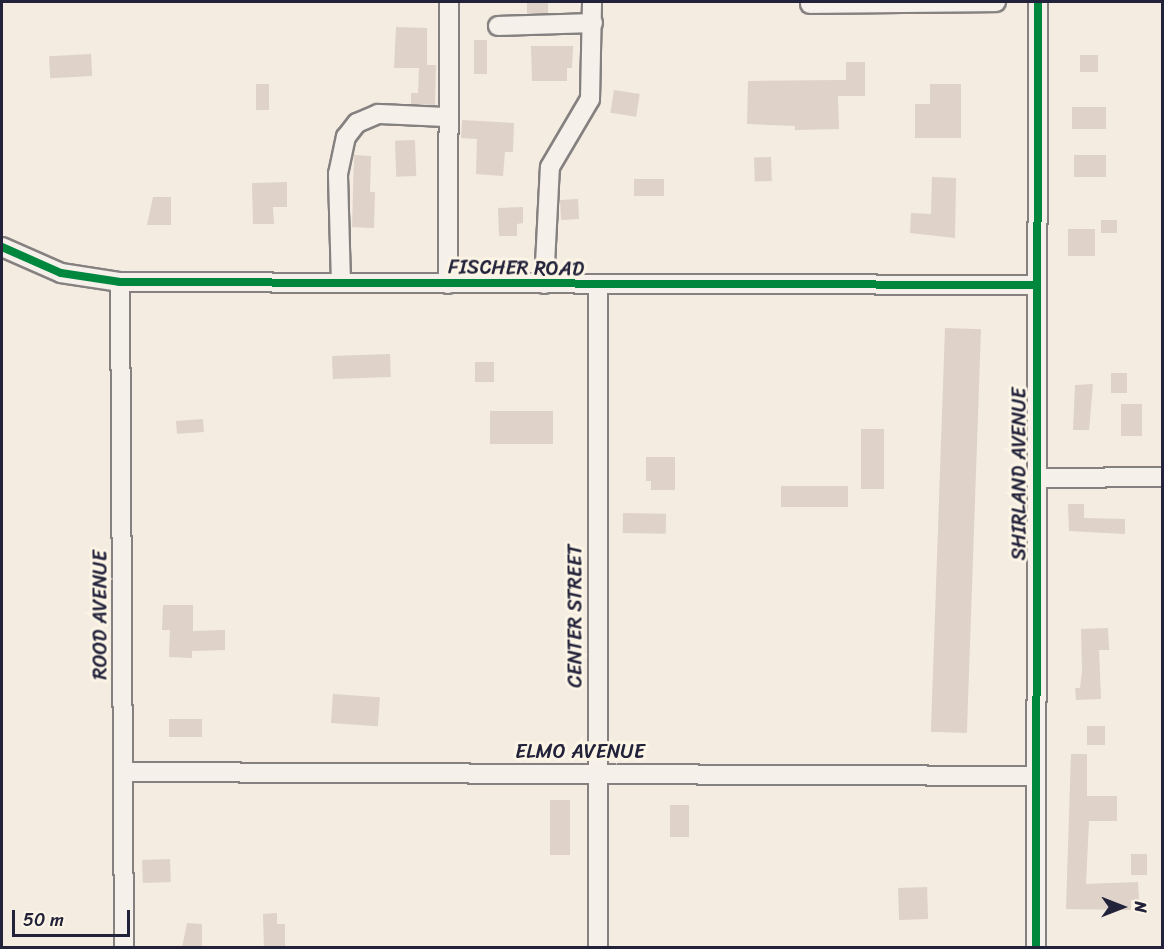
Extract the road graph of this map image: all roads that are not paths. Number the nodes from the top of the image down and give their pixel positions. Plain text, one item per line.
1 (448, 2) edge
2 (592, 2) edge
3 (996, 2) edge
4 (1038, 2) edge
5 (810, 4) dead end
6 (593, 23) junction
7 (498, 26) dead end
8 (447, 117) junction
9 (2, 247) edge
10 (120, 282) junction
11 (341, 283) junction
12 (448, 284) junction
13 (544, 284) junction
14 (598, 285) junction
15 (1036, 285) junction
16 (1162, 477) edge
17 (1034, 478) junction
18 (124, 772) junction
19 (598, 774) junction
20 (1036, 776) junction
21 (124, 948) edge
22 (598, 948) edge
23 (1036, 948) edge

1 - 8 street
2 - 6 street
3 - 5 street
4 - 15 street, SHIRLAND AVENUE
6 - 7 street
6 - 13 street
8 - 11 street
8 - 12 street
9 - 10 street, FISCHER ROAD
10 - 11 street, FISCHER ROAD
10 - 18 street, ROOD AVENUE
11 - 12 street, FISCHER ROAD
12 - 13 street, FISCHER ROAD
13 - 14 street, FISCHER ROAD
14 - 15 street, FISCHER ROAD
14 - 19 street, CENTER STREET
15 - 17 street, SHIRLAND AVENUE
16 - 17 street
17 - 20 street, SHIRLAND AVENUE
18 - 19 street, ELMO AVENUE
18 - 21 street, ROOD AVENUE
19 - 20 street, ELMO AVENUE
19 - 22 street, CENTER STREET
20 - 23 street, SHIRLAND AVENUE

